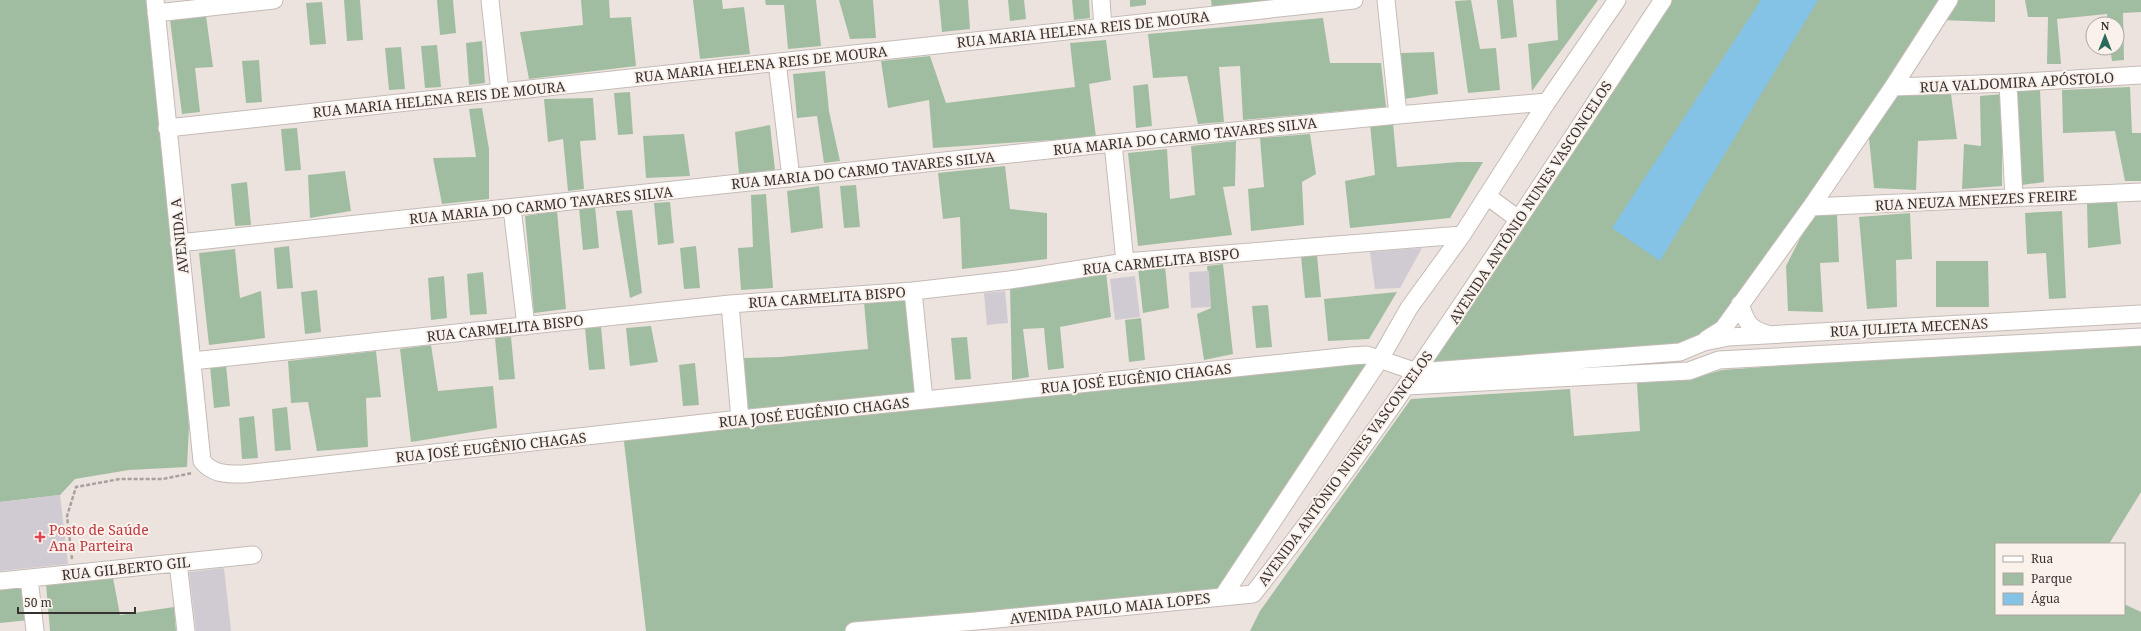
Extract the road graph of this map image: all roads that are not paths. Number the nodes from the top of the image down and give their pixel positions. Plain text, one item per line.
1 (274, 0) edge
2 (490, 0) edge
3 (1101, 0) edge
4 (1354, 0) edge
5 (1386, 0) edge
6 (1617, 0) edge
7 (1663, 0) edge
8 (1949, 0) edge
9 (156, 7) edge
10 (1103, 27) junction
11 (777, 62) junction
12 (2141, 75) edge
13 (2008, 83) junction
14 (1893, 87) junction
15 (500, 92) junction
16 (1547, 102) junction
17 (1398, 114) junction
18 (167, 128) junction
19 (1113, 143) junction
20 (791, 178) junction
21 (2141, 192) edge
22 (1487, 196) junction
23 (2014, 198) junction
24 (1811, 207) junction
25 (512, 208) junction
26 (1518, 219) junction
27 (1462, 235) junction
28 (179, 243) junction
29 (1125, 262) junction
30 (913, 292) junction
31 (730, 304) junction
32 (1740, 304) junction
33 (2141, 314) edge
34 (526, 326) junction
35 (1768, 335) junction
36 (2141, 337) edge
37 (1704, 342) junction
38 (1380, 359) junction
39 (192, 362) junction
40 (1417, 372) junction
41 (1407, 386) junction
42 (924, 400) junction
43 (740, 419) junction
44 (208, 469) joint
45 (253, 555) dead end
46 (178, 563) junction
47 (29, 578) junction
48 (0, 581) edge
49 (1223, 596) junction
50 (977, 626) edge
51 (916, 628) edge
52 (891, 629) edge
53 (35, 631) edge
54 (186, 631) edge
55 (854, 631) edge

1 - 9 street
2 - 15 street
3 - 10 street
4 - 10 street, RUA MARIA HELENA REIS DE MOURA
5 - 17 street
6 - 16 street, AVENIDA ANTÔNIO NUNES VASCONCELOS
7 - 26 street, AVENIDA ANTÔNIO NUNES VASCONCELOS
8 - 14 street
9 - 18 street, AVENIDA A
10 - 11 street, RUA MARIA HELENA REIS DE MOURA
11 - 15 street, RUA MARIA HELENA REIS DE MOURA
11 - 20 street
12 - 13 street, RUA VALDOMIRA APÓSTOLO
13 - 14 street, RUA VALDOMIRA APÓSTOLO
13 - 23 street
14 - 24 street
15 - 18 street, RUA MARIA HELENA REIS DE MOURA
16 - 17 street, RUA MARIA DO CARMO TAVARES SILVA
16 - 22 street, AVENIDA ANTÔNIO NUNES VASCONCELOS
17 - 19 street, RUA MARIA DO CARMO TAVARES SILVA
18 - 28 street, AVENIDA A
19 - 20 street, RUA MARIA DO CARMO TAVARES SILVA
19 - 29 street
20 - 25 street, RUA MARIA DO CARMO TAVARES SILVA
21 - 23 street, RUA NEUZA MENEZES FREIRE
22 - 26 street
22 - 27 street, AVENIDA ANTÔNIO NUNES VASCONCELOS
23 - 24 street, RUA NEUZA MENEZES FREIRE
24 - 32 street
25 - 28 street, RUA MARIA DO CARMO TAVARES SILVA
25 - 34 street
26 - 40 street, AVENIDA ANTÔNIO NUNES VASCONCELOS
27 - 29 street, RUA CARMELITA BISPO
27 - 38 street, AVENIDA ANTÔNIO NUNES VASCONCELOS
28 - 39 street, AVENIDA A
29 - 30 street, RUA CARMELITA BISPO
30 - 31 street, RUA CARMELITA BISPO
30 - 42 street
31 - 34 street, RUA CARMELITA BISPO
31 - 43 street
32 - 35 street
32 - 37 street
33 - 35 street, RUA JULIETA MECENAS
34 - 39 street, RUA CARMELITA BISPO
35 - 37 street, RUA JULIETA MECENAS
36 - 41 street
37 - 40 street, RUA JULIETA MECENAS
38 - 40 street, RUA JOSÉ EUGÊNIO CHAGAS
38 - 42 street, RUA JOSÉ EUGÊNIO CHAGAS
38 - 49 street, AVENIDA ANTÔNIO NUNES VASCONCELOS
39 - 44 street, AVENIDA A
40 - 41 street, AVENIDA ANTÔNIO NUNES VASCONCELOS
41 - 49 street, AVENIDA ANTÔNIO NUNES VASCONCELOS
42 - 43 street, RUA JOSÉ EUGÊNIO CHAGAS
43 - 44 street, RUA JOSÉ EUGÊNIO CHAGAS
45 - 46 street, RUA GILBERTO GIL
46 - 47 street, RUA GILBERTO GIL
46 - 54 street
47 - 48 street, RUA GILBERTO GIL
47 - 53 street
49 - 50 street, AVENIDA PAULO MAIA LOPES
50 - 51 street, AVENIDA PAULO MAIA LOPES
51 - 52 street, AVENIDA PAULO MAIA LOPES
52 - 55 street, AVENIDA PAULO MAIA LOPES

